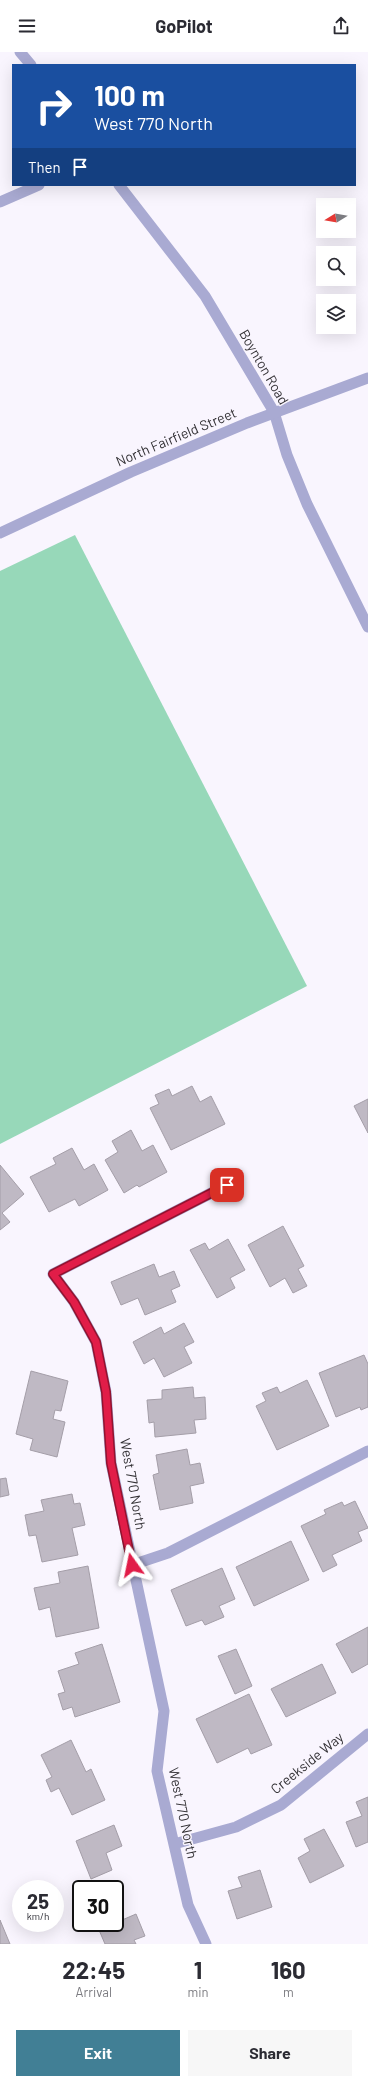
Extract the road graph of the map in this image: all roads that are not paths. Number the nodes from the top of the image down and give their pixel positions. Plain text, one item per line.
1 (20, 52) edge
2 (30, 64) edge
3 (37, 186) edge
4 (120, 186) edge
5 (0, 202) edge
6 (368, 378) edge
7 (274, 412) junction
8 (0, 533) edge
9 (368, 626) edge
10 (227, 1185) dead end
11 (368, 1451) edge
12 (132, 1565) junction
13 (368, 1734) edge
14 (174, 1844) junction
15 (206, 1944) edge

1 - 2 street
3 - 5 street
4 - 7 street, Boynton Road
6 - 7 street, North Fairfield Street
7 - 8 street, North Fairfield Street
7 - 9 street, Boynton Road
10 - 12 street, West 770 North
11 - 12 street
12 - 14 street, West 770 North
13 - 14 street, Creekside Way
14 - 15 street, West 770 North

